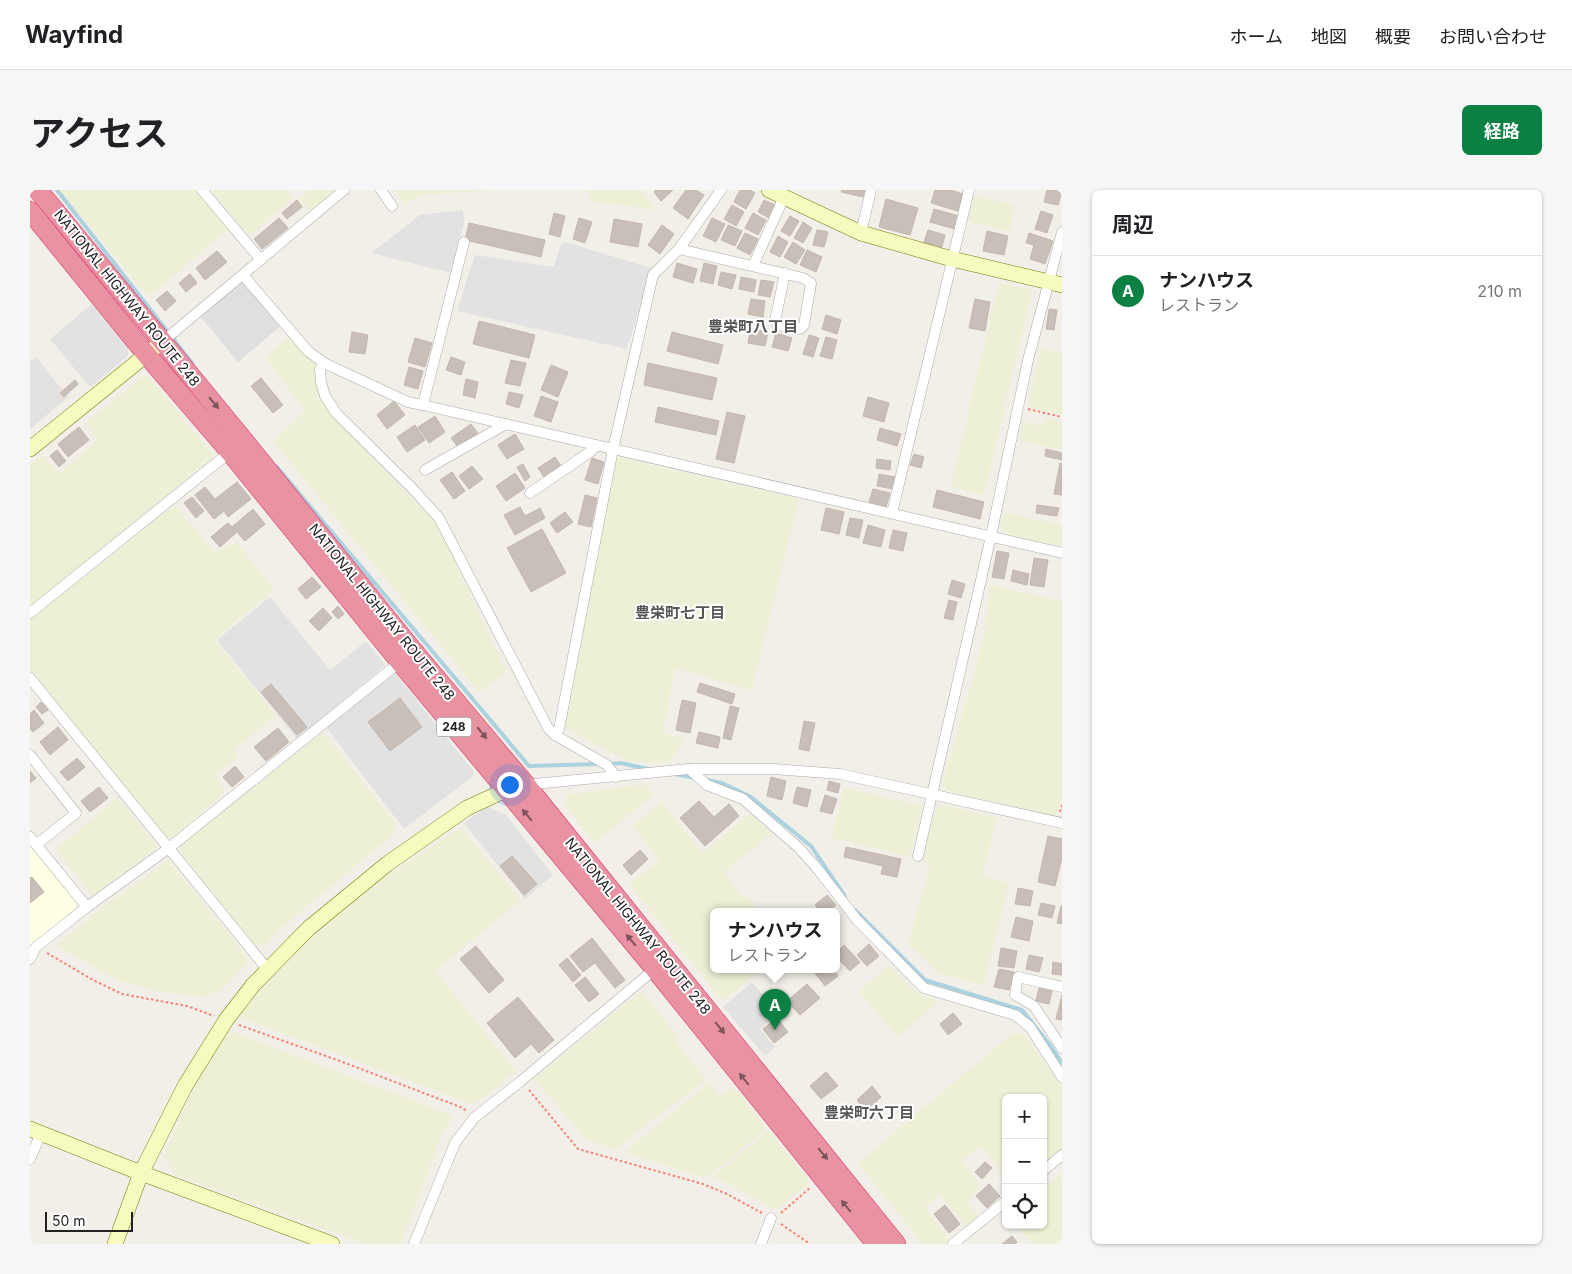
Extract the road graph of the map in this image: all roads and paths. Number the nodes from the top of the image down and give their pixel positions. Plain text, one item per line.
1 (38, 190) edge
2 (202, 190) edge
3 (344, 190) edge
4 (380, 190) edge
5 (721, 190) edge
6 (769, 190) edge
7 (871, 190) edge
8 (969, 190) edge
9 (784, 197) junction
10 (392, 206) dead end
11 (30, 211) edge
12 (1062, 232) edge
13 (861, 233) junction
14 (464, 242) dead end
15 (679, 249) junction
16 (952, 259) junction
17 (261, 260) junction
18 (752, 266) junction
19 (785, 273) junction
20 (243, 276) junction
21 (1056, 284) edge
22 (162, 342) junction
23 (146, 354) junction
24 (324, 363) junction
25 (423, 404) junction
26 (1018, 406) junction
27 (1062, 417) edge
28 (506, 424) junction
29 (596, 446) junction
30 (30, 449) edge
31 (613, 449) junction
32 (230, 452) junction
33 (425, 470) dead end
34 (530, 493) dead end
35 (892, 513) junction
36 (991, 536) junction
37 (1062, 552) edge
38 (30, 613) edge
39 (400, 662) junction
40 (30, 678) edge
41 (555, 735) junction
42 (30, 756) edge
43 (689, 769) junction
44 (616, 777) junction
45 (526, 785) junction
46 (506, 790) junction
47 (932, 794) junction
48 (1062, 823) edge
49 (33, 841) edge
50 (169, 848) junction
51 (918, 856) dead end
52 (87, 907) junction
53 (36, 947) junction
54 (30, 959) edge
55 (655, 969) junction
56 (268, 970) junction
57 (1062, 987) edge
58 (226, 1020) junction
59 (1062, 1048) edge
60 (1062, 1077) edge
61 (521, 1081) junction
62 (474, 1118) junction
63 (36, 1131) edge
64 (1062, 1156) edge
65 (30, 1158) edge
66 (1047, 1168) edge
67 (141, 1173) junction
68 (822, 1177) junction
69 (1002, 1204) edge
70 (772, 1218) junction
71 (115, 1244) edge
72 (332, 1244) edge
73 (414, 1244) edge
74 (761, 1244) edge
75 (810, 1244) edge
76 (876, 1244) edge
77 (896, 1244) edge
78 (953, 1244) edge

1 - 22 highway, NATIONAL HIGHWAY ROUTE 248 / 248
2 - 17 street
3 - 17 street
4 - 10 street
5 - 15 street
6 - 9 street
7 - 13 street
8 - 16 street
9 - 13 street
9 - 18 street
11 - 23 highway, NATIONAL HIGHWAY ROUTE 248 / 248
12 - 21 street
13 - 16 street
14 - 25 street
15 - 18 street
15 - 31 street
16 - 21 street
16 - 35 street
17 - 20 street
18 - 19 street
19 - 19 street
20 - 22 street
20 - 24 street
21 - 26 street
22 - 23 street
22 -> 45 highway, NATIONAL HIGHWAY ROUTE 248 / 248
23 - 30 street
23 - 32 highway, NATIONAL HIGHWAY ROUTE 248 / 248
24 - 25 street
24 - 41 street
25 - 28 street
26 - 27 path
26 - 36 street
28 - 29 street
28 - 33 street
29 - 31 street
29 - 34 street
31 - 35 street
31 - 41 street
32 - 38 street
32 - 39 highway, NATIONAL HIGHWAY ROUTE 248 / 248
35 - 36 street
36 - 37 street
36 - 47 street
39 - 46 highway, NATIONAL HIGHWAY ROUTE 248 / 248
39 - 50 street
40 - 50 street
41 - 44 street
42 - 49 street
43 - 44 street
43 - 47 street
43 - 60 street
44 - 45 street
45 - 46 street
45 -> 77 highway, NATIONAL HIGHWAY ROUTE 248 / 248
55 -> 46 highway, NATIONAL HIGHWAY ROUTE 248 / 248
46 - 56 street
47 - 48 street
47 - 51 street
49 - 52 street
50 - 52 street
50 - 56 street
52 - 53 street
53 - 54 street
53 - 58 path
55 - 61 street
68 -> 55 highway, NATIONAL HIGHWAY ROUTE 248 / 248
56 - 58 street
57 - 59 street
58 - 62 path
58 - 67 street
61 - 62 street
61 - 70 path
62 - 73 street
63 - 65 street
63 - 67 street
64 - 66 street
67 - 71 street
67 - 72 street
68 - 70 path
76 -> 68 highway, NATIONAL HIGHWAY ROUTE 248 / 248
69 - 78 street
70 - 74 street
70 - 75 path

